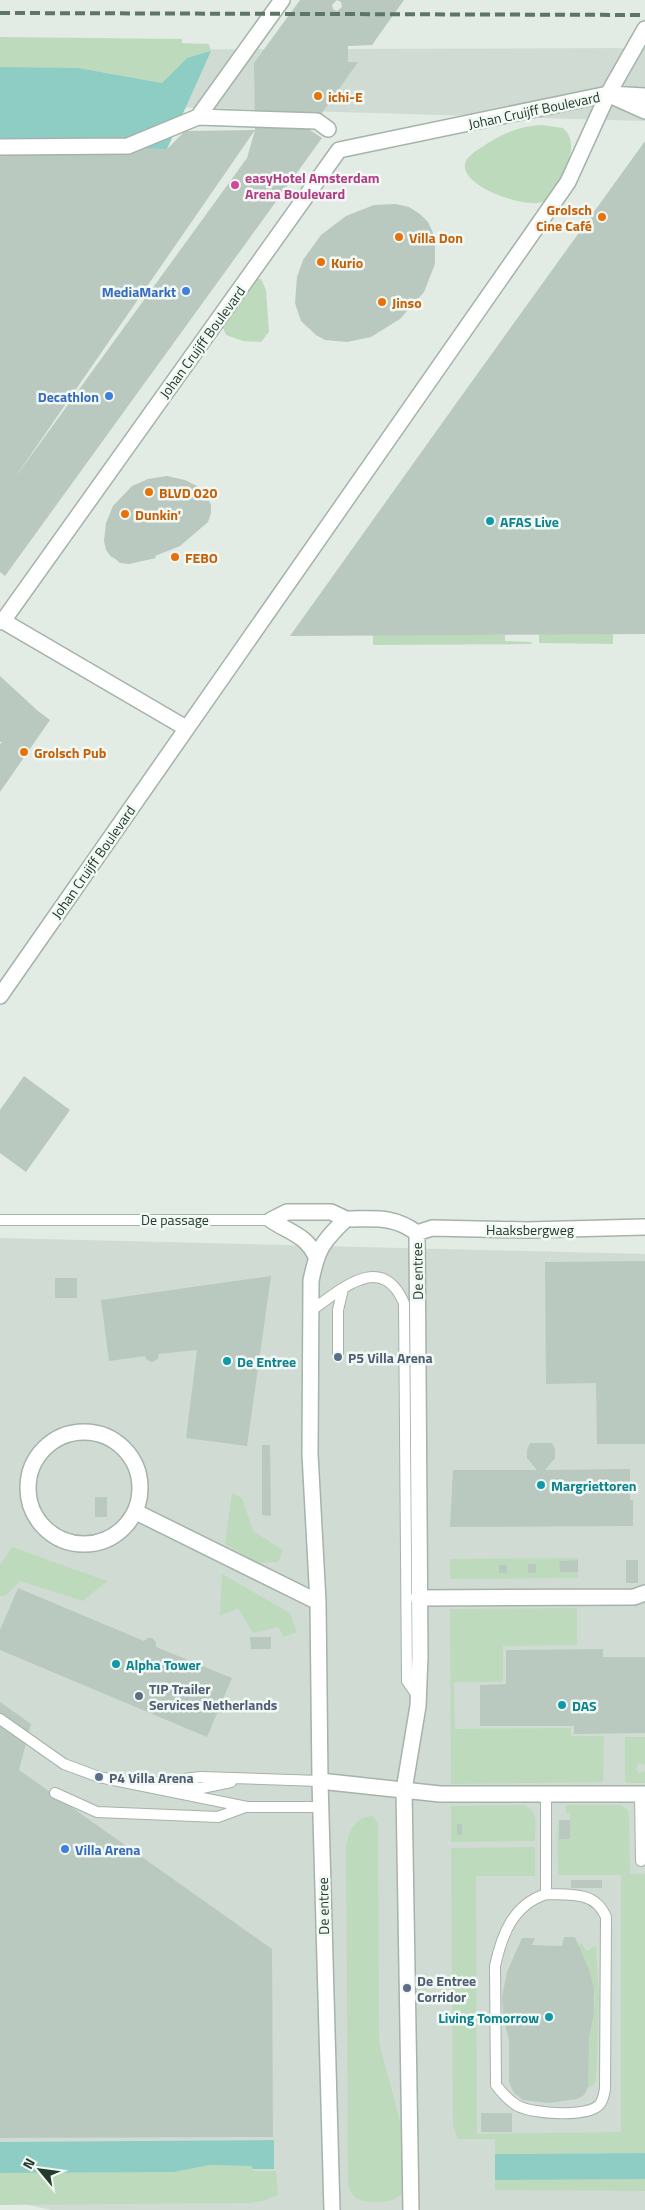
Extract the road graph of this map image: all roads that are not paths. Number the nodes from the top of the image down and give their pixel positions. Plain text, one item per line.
1 (282, 0) edge
2 (645, 29) edge
3 (608, 94) junction
4 (645, 96) edge
5 (645, 111) edge
6 (198, 117) junction
7 (328, 129) dead end
8 (0, 147) edge
9 (1, 622) edge
10 (186, 728) junction
11 (0, 996) edge
12 (346, 1219) junction
13 (0, 1220) edge
14 (271, 1220) junction
15 (645, 1227) edge
16 (417, 1233) junction
17 (316, 1257) junction
18 (343, 1289) junction
19 (310, 1312) junction
20 (338, 1357) dead end
21 (136, 1512) junction
22 (641, 1597) edge
23 (418, 1598) junction
24 (318, 1602) junction
25 (418, 1697) junction
26 (0, 1719) edge
27 (320, 1781) junction
28 (140, 1784) junction
29 (404, 1790) junction
30 (55, 1793) dead end
31 (546, 1794) junction
32 (642, 1794) edge
33 (247, 1806) junction
34 (320, 1807) junction
35 (641, 1861) dead end
36 (546, 1894) junction
37 (332, 2210) edge
38 (412, 2210) edge

1 - 6 street
2 - 3 street
3 - 4 street
3 - 5 street
3 - 9 street, Johan Cruijff Boulevard
3 - 10 street, Johan Cruijff Boulevard
6 - 7 street
6 - 8 street
9 - 10 street, Johan Cruijff Boulevard
10 - 11 street, Johan Cruijff Boulevard
12 - 14 street, De passage
12 - 16 street, De entree
12 - 17 street, De entree
13 - 14 lane, De passage
14 - 17 street
15 - 16 street, Haaksbergweg
16 - 23 street, De entree
17 - 19 street, De entree
18 - 19 lane
18 - 20 lane
18 - 25 lane
19 - 24 street, De entree
21 - 21 street
21 - 24 street
22 - 23 street
23 - 25 street, De entree
24 - 27 street, De entree
25 - 29 street, De entree
26 - 28 lane
27 - 28 lane
27 - 29 street
27 - 34 street, De entree
28 - 33 lane
29 - 31 street
29 - 38 street, De entree
30 - 33 lane
31 - 32 street
31 - 36 lane
32 - 35 lane
33 - 34 lane
34 - 37 street, De entree
36 - 36 lane

